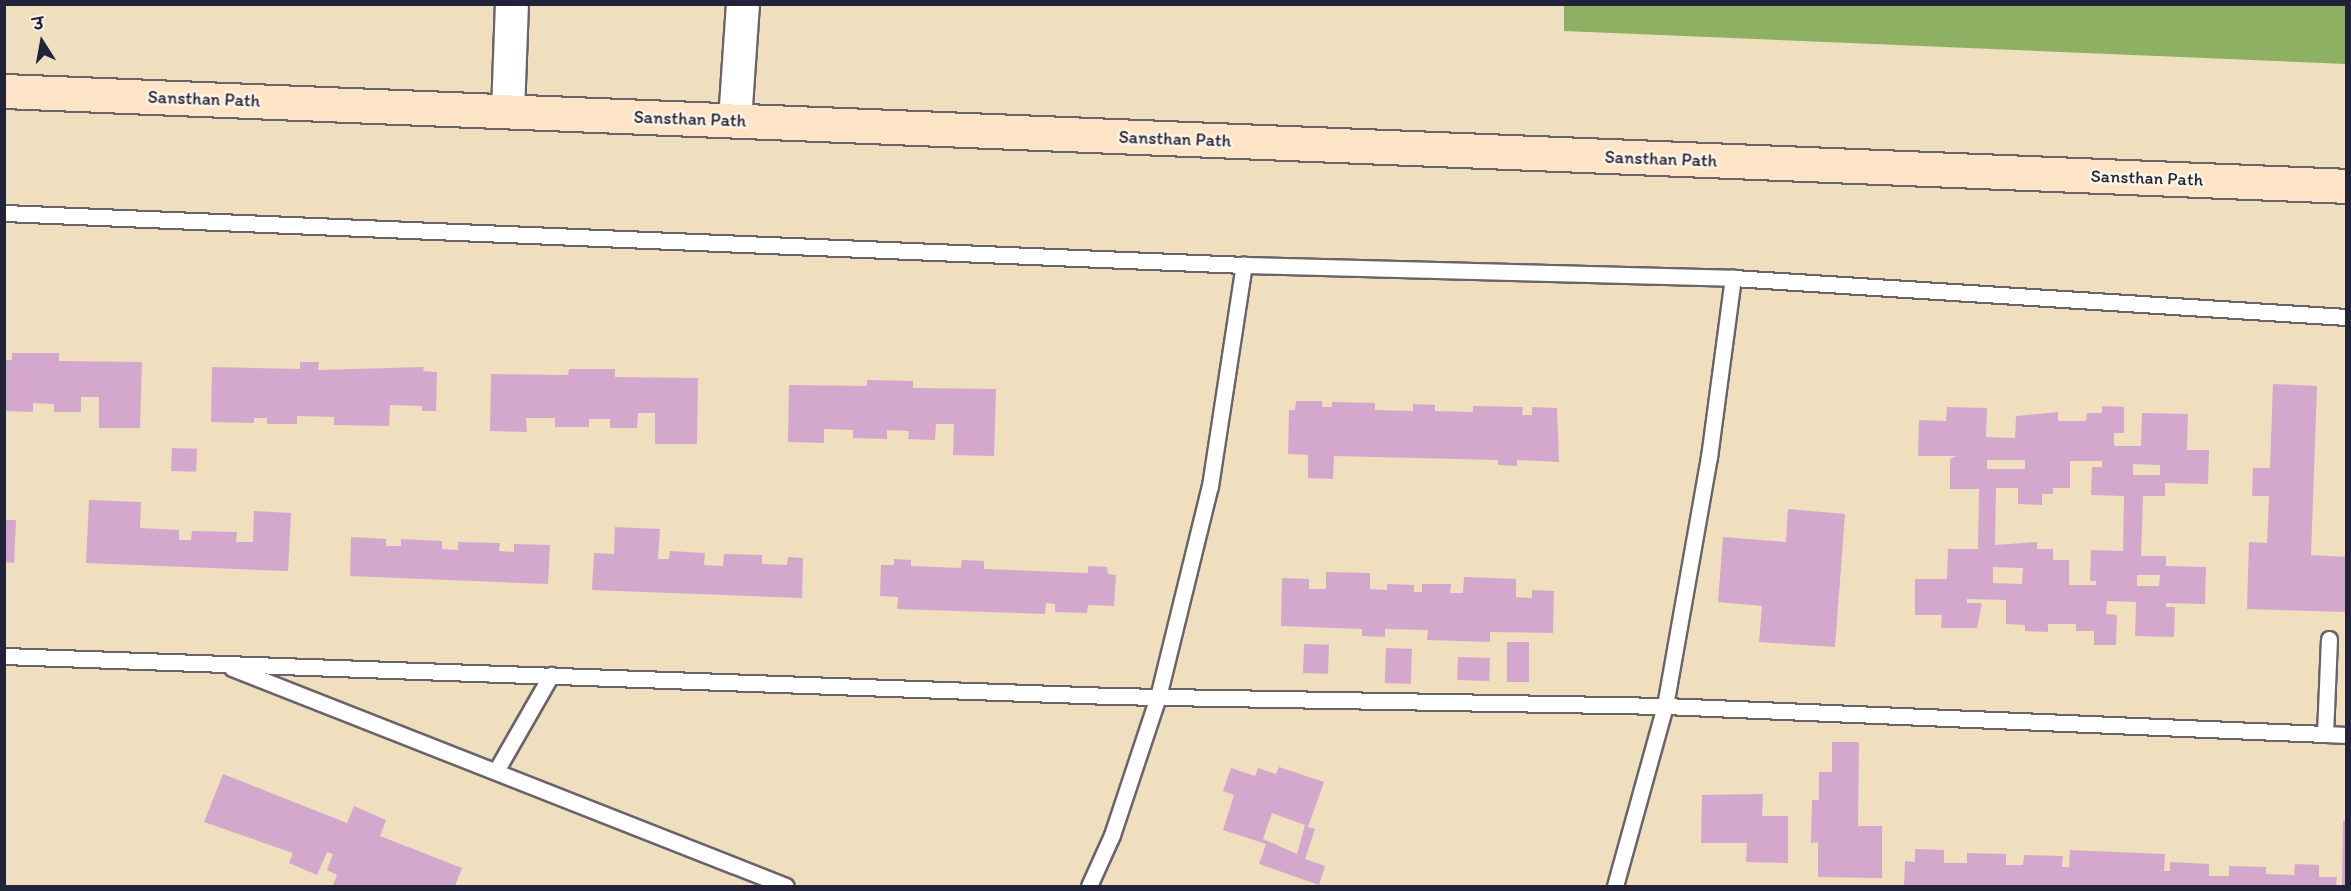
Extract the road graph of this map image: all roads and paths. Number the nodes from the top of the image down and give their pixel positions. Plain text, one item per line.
1 (512, 4) edge
2 (743, 4) edge
3 (4, 91) edge
4 (508, 112) junction
5 (735, 121) junction
6 (2346, 186) edge
7 (4, 213) edge
8 (1244, 265) junction
9 (1733, 278) junction
10 (2346, 317) edge
11 (2329, 639) dead end
12 (4, 656) edge
13 (221, 663) junction
14 (551, 675) junction
15 (1158, 697) junction
16 (1665, 706) junction
17 (2325, 734) junction
18 (2346, 735) edge
19 (496, 771) junction
20 (786, 886) edge
21 (1089, 886) edge
22 (1615, 886) edge

1 - 4 street
2 - 5 street
3 - 4 street, Sansthan Path
4 - 5 street, Sansthan Path
5 - 6 street, Sansthan Path
7 - 8 lane
8 - 9 lane
8 - 15 lane
9 - 10 lane
9 - 16 lane
11 - 17 lane
12 - 13 lane
13 - 14 lane
13 - 19 lane
14 - 15 lane
14 - 19 lane
15 - 16 lane
15 - 21 lane
16 - 17 lane
16 - 22 lane
17 - 18 lane
19 - 20 lane

